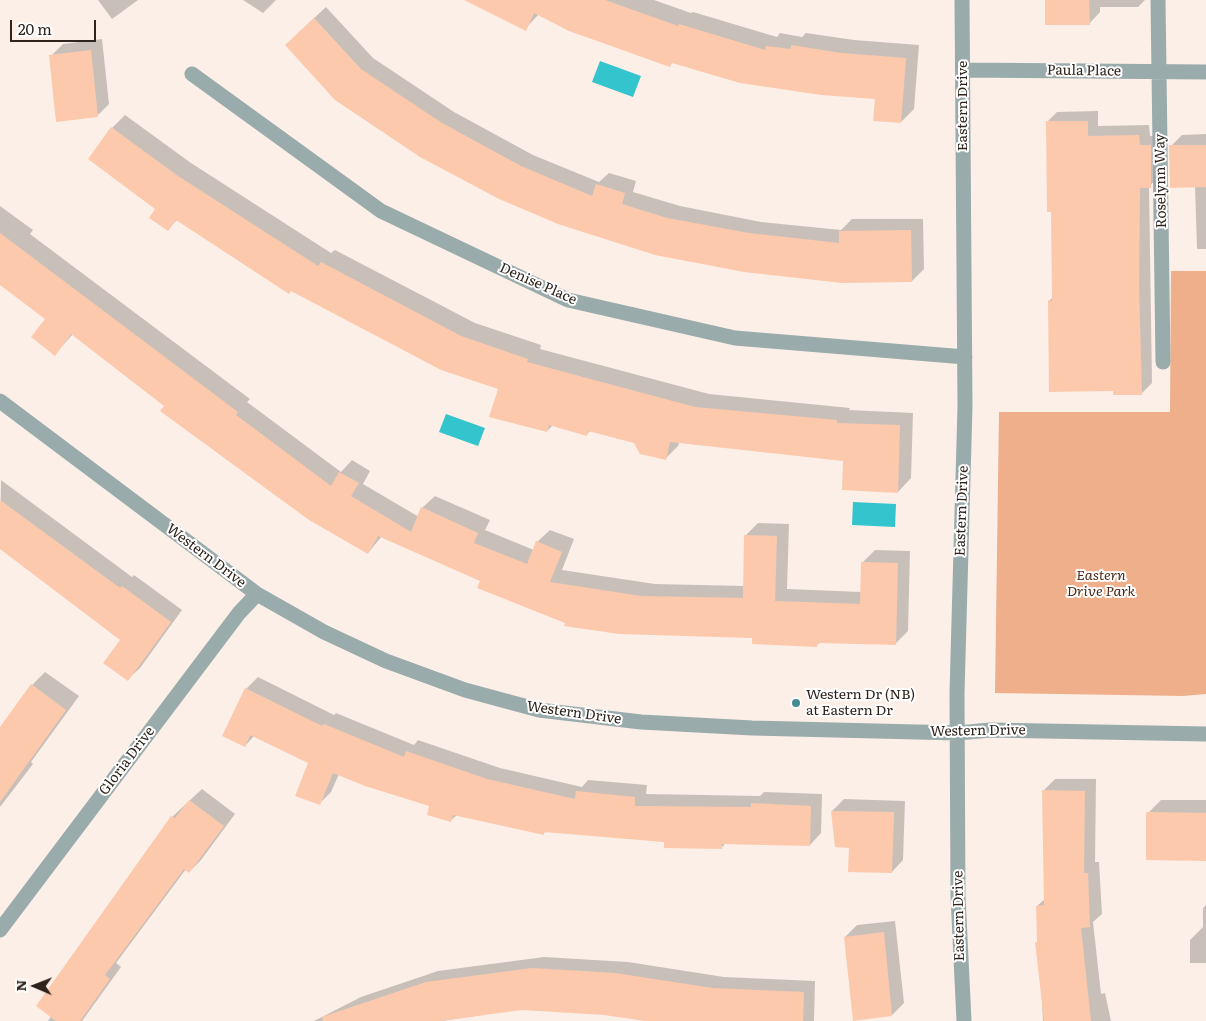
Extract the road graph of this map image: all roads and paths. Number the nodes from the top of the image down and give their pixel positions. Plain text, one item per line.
1 (962, 0) edge
2 (1158, 0) edge
3 (963, 70) junction
4 (1206, 72) edge
5 (1159, 73) junction
6 (192, 74) dead end
7 (965, 357) junction
8 (1163, 362) dead end
9 (0, 401) edge
10 (257, 594) junction
11 (958, 733) junction
12 (1206, 734) edge
13 (0, 930) edge
14 (964, 1021) edge

1 - 3 street, Eastern Drive
2 - 5 street, Roselynn Way
3 - 5 street, Paula Place
3 - 7 street, Eastern Drive
4 - 5 street, Paula Place
5 - 8 street, Roselynn Way
6 - 7 street, Denise Place
7 - 11 street, Eastern Drive
9 - 10 street, Western Drive
10 - 11 street, Western Drive
10 - 13 street, Gloria Drive
11 - 12 street, Western Drive
11 - 14 street, Eastern Drive

